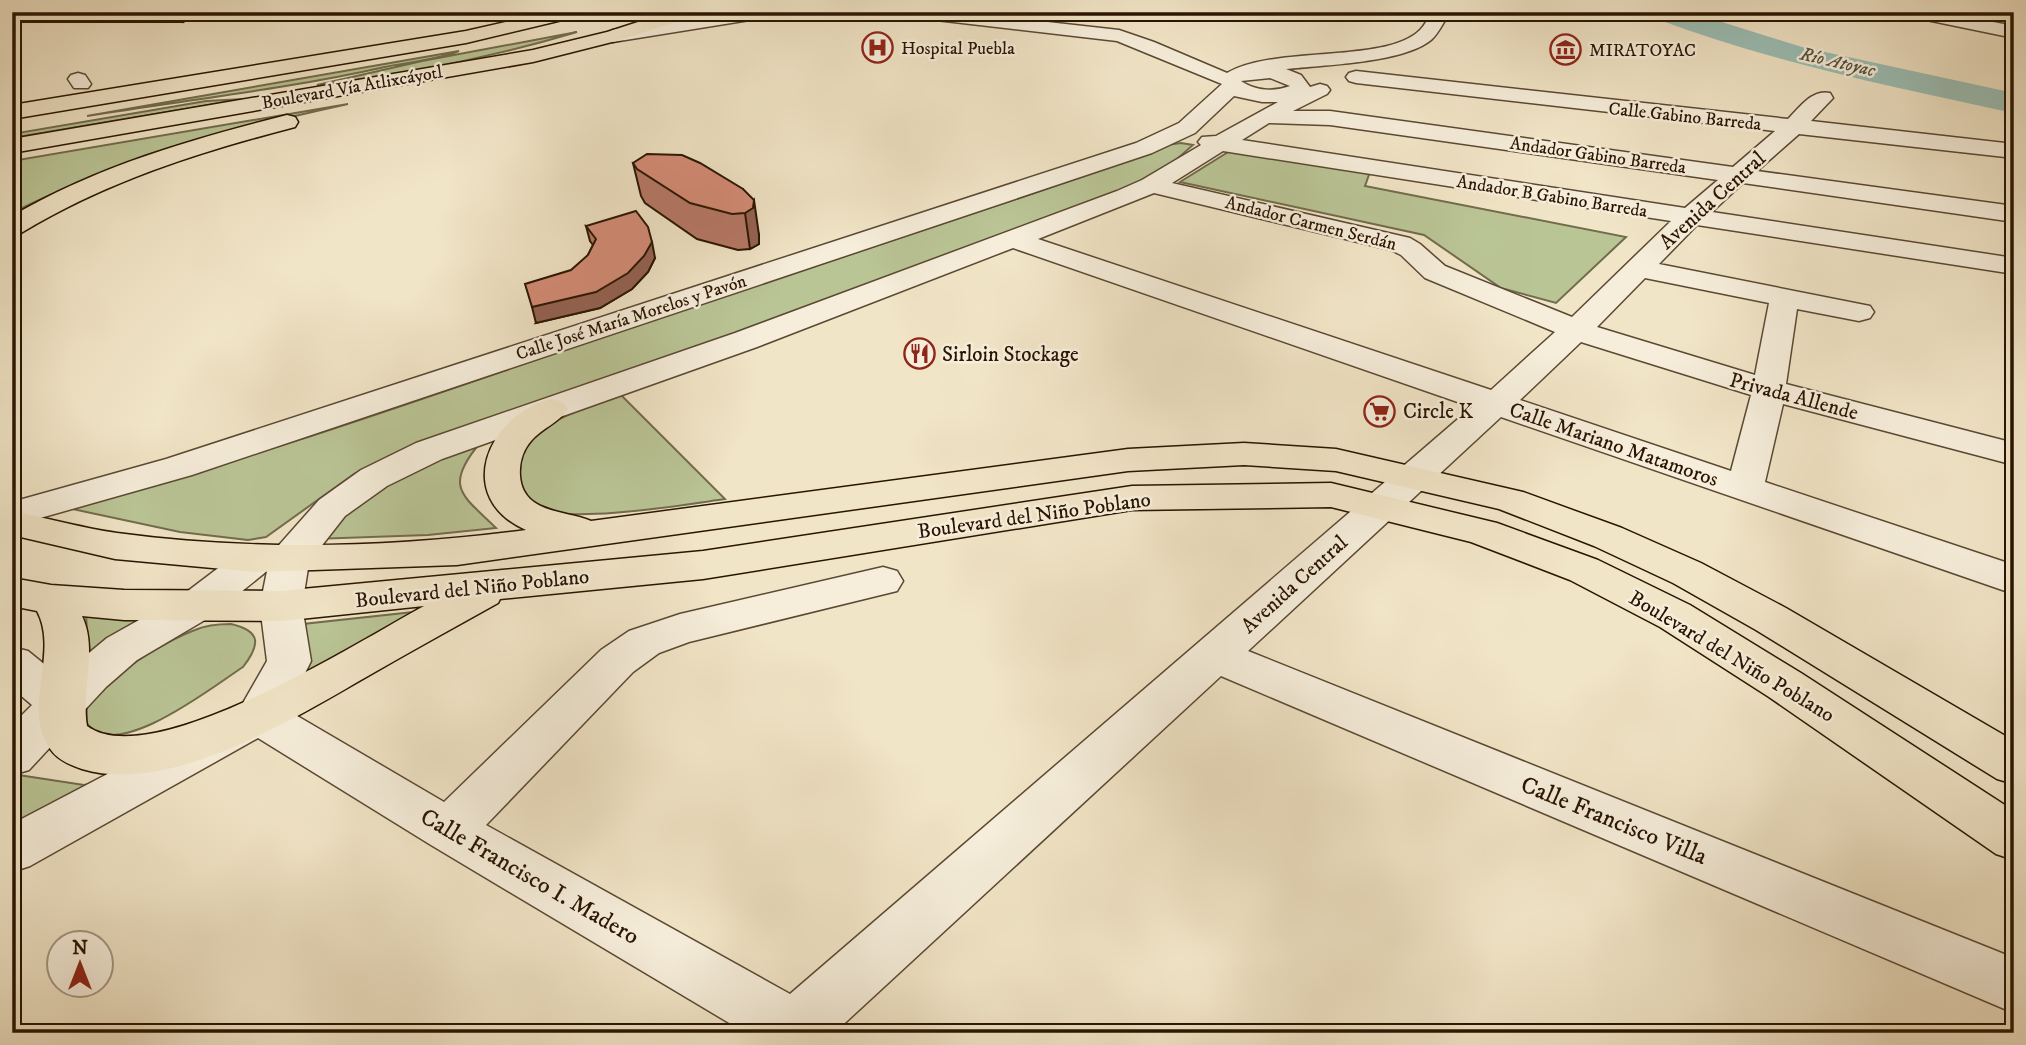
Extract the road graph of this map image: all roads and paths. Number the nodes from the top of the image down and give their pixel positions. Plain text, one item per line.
1 (688, 12) edge
2 (768, 12) edge
3 (910, 12) edge
4 (1441, 12) edge
5 (1458, 12) edge
6 (1912, 12) edge
7 (580, 15) edge
8 (671, 15) edge
9 (2014, 32) edge
10 (613, 36) junction
11 (533, 56) junction
12 (1189, 66) junction
13 (249, 74) junction
14 (1356, 78) junction
15 (1233, 81) junction
16 (1392, 82) junction
17 (12, 91) edge
18 (1293, 96) junction
19 (1822, 98) dead end
20 (1208, 106) junction
21 (12, 112) edge
22 (1265, 116) junction
23 (1330, 118) junction
24 (12, 124) edge
25 (1792, 128) junction
26 (1174, 136) junction
27 (1217, 143) junction
28 (12, 146) edge
29 (2014, 150) edge
30 (1738, 174) junction
31 (1151, 185) junction
32 (2014, 214) edge
33 (1690, 218) junction
34 (12, 227) edge
35 (1016, 240) junction
36 (2014, 266) edge
37 (1639, 268) junction
38 (1784, 299) junction
39 (1859, 312) dead end
40 (1576, 330) junction
41 (1769, 390) junction
42 (1494, 403) junction
43 (551, 409) junction
44 (2014, 454) edge
45 (1745, 489) junction
46 (1399, 491) junction
47 (12, 514) edge
48 (12, 523) edge
49 (635, 528) junction
50 (272, 559) junction
51 (2014, 580) edge
52 (883, 581) dead end
53 (497, 585) junction
54 (32, 595) edge
55 (281, 606) junction
56 (195, 607) junction
57 (1214, 654) junction
58 (12, 663) edge
59 (61, 703) junction
60 (259, 716) junction
61 (12, 756) edge
62 (2014, 765) edge
63 (449, 830) junction
64 (2014, 838) edge
65 (12, 850) edge
66 (2014, 986) edge
67 (795, 1031) edge

1 - 8 main road, Boulevard Vía Atlixcáyotl
2 - 10 street
3 - 12 street
4 - 15 street, Calle José María Morelos y Pavón
5 - 14 street
6 - 9 street
7 - 13 main road
7 - 24 main road, Boulevard Vía Atlixcáyotl
8 - 10 main road, Boulevard Vía Atlixcáyotl
10 - 11 main road, Boulevard Vía Atlixcáyotl
11 - 28 main road, Boulevard Vía Atlixcáyotl
11 - 34 main road
12 - 15 street
12 - 20 street
13 - 17 main road
13 - 21 main road
14 - 16 street, Calle Gabino Barreda
14 - 18 street
15 - 18 street
15 - 20 street, Calle José María Morelos y Pavón
16 - 23 street
16 - 25 street, Calle Gabino Barreda
18 - 22 street
19 - 25 street, Avenida Central
20 - 26 street, Calle José María Morelos y Pavón
22 - 23 street, Andador Gabino Barreda
22 - 27 street
23 - 30 street, Andador Gabino Barreda
25 - 29 street, Calle Gabino Barreda
25 - 30 street, Avenida Central
26 - 27 street, Andador B Gabino Barreda
26 - 47 street, Calle José María Morelos y Pavón
27 - 31 street
27 - 33 street, Andador B Gabino Barreda
30 - 32 street, Andador Gabino Barreda
30 - 33 street, Avenida Central
31 - 35 street
31 - 40 street, Andador Carmen Serdán
33 - 36 street, Andador B Gabino Barreda
33 - 37 street, Avenida Central
35 - 42 street, Calle Mariano Matamoros
35 - 43 street
37 - 38 street
37 - 40 street, Avenida Central
38 - 39 street
38 - 41 street
40 - 41 street, Privada Allende
40 - 42 street, Avenida Central
41 - 44 street, Privada Allende
41 - 45 street
42 - 45 street, Calle Mariano Matamoros
42 - 46 street, Avenida Central
43 - 49 main road
43 - 50 street
45 - 51 street, Calle Mariano Matamoros
46 - 49 main road, Boulevard del Niño Poblano
46 - 53 main road, Boulevard del Niño Poblano
46 - 57 street, Avenida Central
46 - 62 main road, Boulevard del Niño Poblano
46 - 64 main road, Boulevard del Niño Poblano
48 - 50 main road, Boulevard del Niño Poblano
49 - 50 main road, Boulevard del Niño Poblano
50 - 55 street
50 - 56 street
52 - 63 street
53 - 55 main road, Boulevard del Niño Poblano
53 - 60 main road
54 - 56 main road, Boulevard del Niño Poblano
54 - 59 main road
55 - 56 main road, Boulevard del Niño Poblano
55 - 60 street
56 - 59 street
57 - 66 street, Calle Francisco Villa
57 - 67 street, Avenida Central
58 - 59 street
59 - 60 main road
59 - 61 street
60 - 63 street, Calle Francisco I. Madero
60 - 65 street
63 - 67 street, Calle Francisco I. Madero

